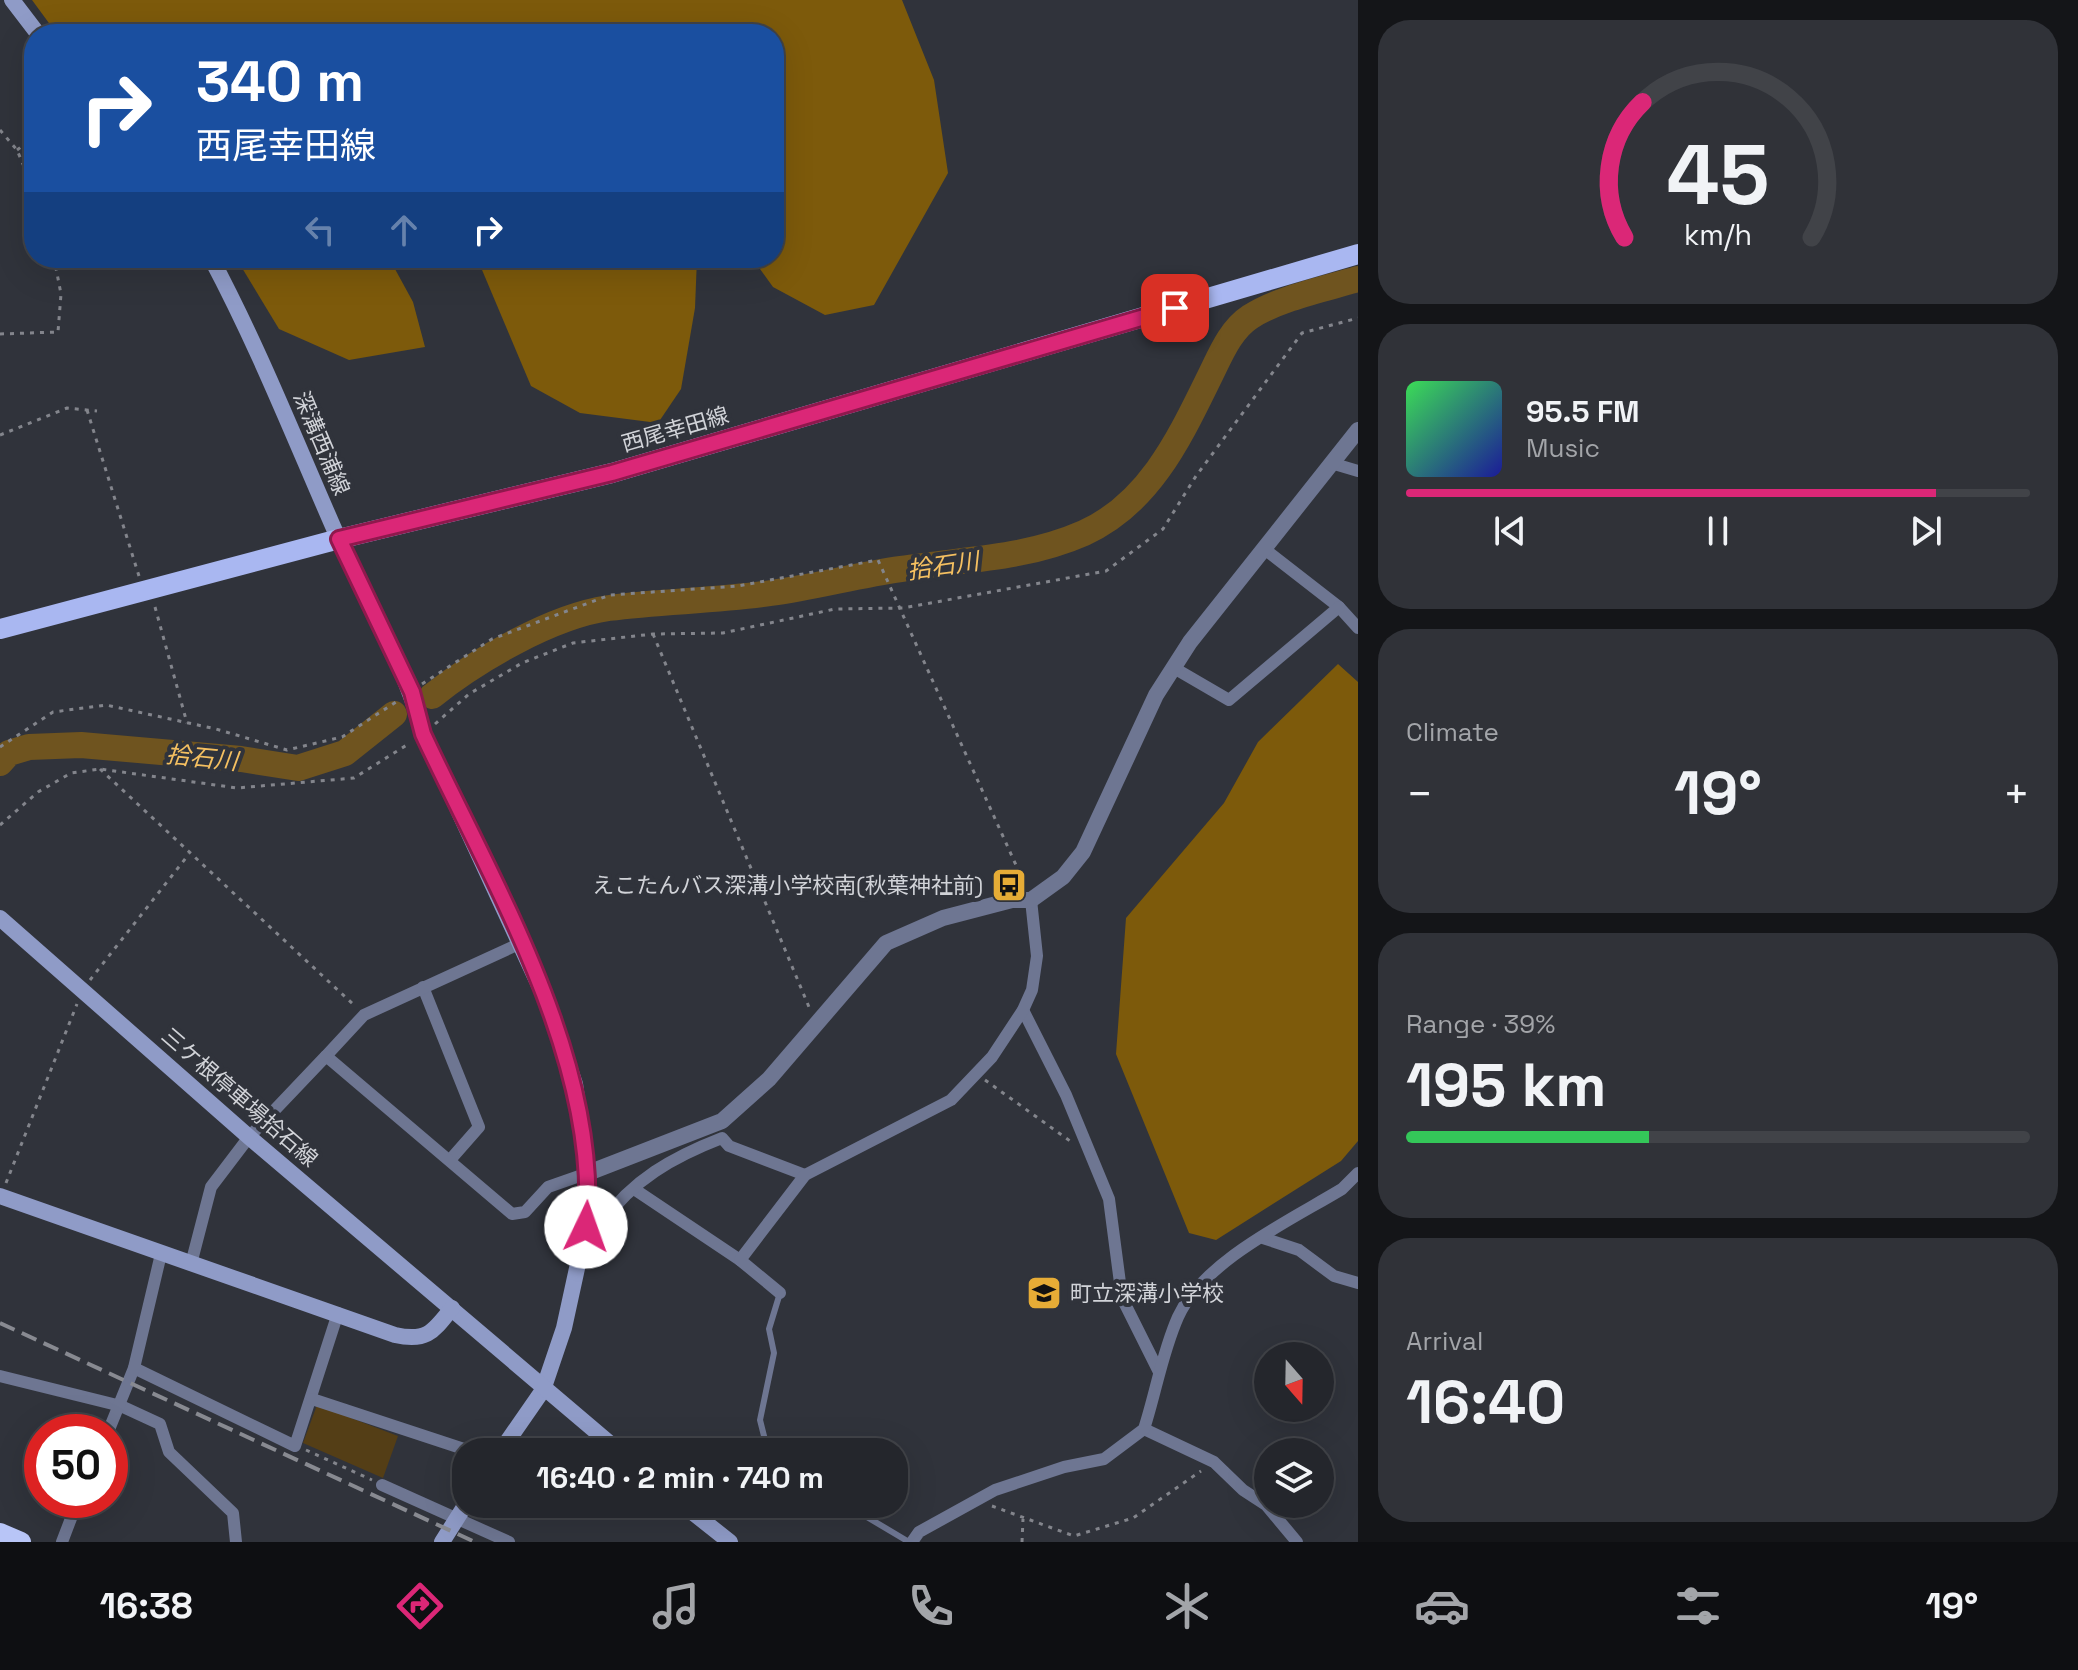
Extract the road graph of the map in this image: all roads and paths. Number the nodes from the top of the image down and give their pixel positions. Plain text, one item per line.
1 (12, 0) edge
2 (30, 24) edge
3 (0, 130) edge
4 (24, 145) edge
5 (17, 150) junction
6 (24, 166) edge
7 (1358, 254) edge
8 (56, 268) edge
9 (216, 268) edge
10 (1358, 318) edge
11 (0, 334) edge
12 (87, 410) junction
13 (97, 411) dead end
14 (1358, 430) edge
15 (0, 435) edge
16 (1331, 463) junction
17 (1358, 471) edge
18 (339, 539) junction
19 (1263, 548) junction
20 (147, 590) junction
21 (1339, 607) junction
22 (903, 608) junction
23 (1358, 628) edge
24 (0, 629) edge
25 (653, 634) junction
26 (1174, 668) junction
27 (412, 692) junction
28 (187, 723) junction
29 (423, 734) junction
30 (0, 747) edge
31 (100, 769) junction
32 (0, 825) edge
33 (189, 854) junction
34 (1031, 900) junction
35 (0, 918) edge
36 (521, 943) junction
37 (423, 987) junction
38 (84, 988) junction
39 (1023, 1010) junction
40 (364, 1015) junction
41 (817, 1026) junction
42 (326, 1056) junction
43 (976, 1073) junction
44 (722, 1121) junction
45 (249, 1137) junction
46 (722, 1138) junction
47 (1091, 1157) junction
48 (450, 1160) junction
49 (588, 1173) junction
50 (1358, 1173) edge
51 (805, 1175) junction
52 (634, 1189) junction
53 (0, 1197) edge
54 (586, 1227) junction
55 (1263, 1238) junction
56 (161, 1254) junction
57 (740, 1260) junction
58 (191, 1264) junction
59 (1358, 1283) edge
60 (780, 1293) joint
61 (452, 1308) junction
62 (338, 1313) junction
63 (134, 1368) junction
64 (1159, 1372) junction
65 (0, 1376) edge
66 (543, 1390) junction
67 (312, 1399) junction
68 (121, 1406) junction
69 (117, 1414) edge
70 (1144, 1429) junction
71 (510, 1438) edge
72 (603, 1438) edge
73 (764, 1438) edge
74 (452, 1445) edge
75 (295, 1446) junction
76 (1214, 1462) junction
77 (382, 1485) joint
78 (979, 1499) junction
79 (452, 1508) edge
80 (71, 1518) edge
81 (457, 1518) edge
82 (473, 1518) edge
83 (700, 1518) edge
84 (869, 1518) edge
85 (1023, 1519) junction
86 (0, 1533) edge
87 (21, 1542) edge
88 (62, 1542) edge
89 (236, 1542) edge
90 (442, 1542) edge
91 (509, 1542) edge
92 (730, 1542) edge
93 (911, 1542) edge
94 (1022, 1542) edge
95 (1297, 1542) edge

1 - 2 main road
3 - 5 path
4 - 5 path
5 - 6 path
7 - 18 main road, 西尾幸田線
8 - 11 path
9 - 18 main road, 深溝西浦線
10 - 22 path
12 - 13 path
12 - 15 path
12 - 20 path
14 - 16 street
16 - 17 street
16 - 19 street
18 - 20 main road, 西尾幸田線
18 - 27 main road, 深溝西浦線
19 - 21 street
19 - 26 street
20 - 24 main road, 西尾幸田線
20 - 28 path
21 - 23 street
21 - 26 street
22 - 25 path
22 - 27 path
22 - 34 path
25 - 29 path
25 - 41 path
26 - 34 street
27 - 28 path
27 - 29 main road, 深溝西浦線
28 - 30 path
29 - 31 path
29 - 36 main road, 深溝西浦線
31 - 32 path
31 - 33 path
33 - 38 path
33 - 40 path
34 - 39 street
34 - 41 street
35 - 38 main road, 三ケ根停車場拾石線
36 - 37 street
36 - 49 main road, 深溝西浦線
37 - 40 street
37 - 48 street
38 - 45 main road, 三ケ根停車場拾石線
38 - 53 path
39 - 43 street
39 - 47 street
40 - 42 street
41 - 44 street
42 - 45 street
42 - 48 street
43 - 47 path
43 - 51 street
44 - 46 street
44 - 49 street
45 - 58 street
45 - 61 main road, 三ケ根停車場拾石線
46 - 51 street
46 - 52 street
47 - 64 street
48 - 49 street
49 - 54 main road, 深溝西浦線
50 - 55 street
51 - 57 street
52 - 54 street
52 - 57 street
53 - 56 main road
54 - 66 main road, 深溝西浦線
55 - 59 street
55 - 64 street
56 - 58 main road
56 - 63 street
57 - 60 street
58 - 62 main road
60 - 73 lane
61 - 62 main road
61 - 66 main road, 三ケ根停車場拾石線
62 - 67 street
63 - 68 street
63 - 75 street
64 - 70 street
65 - 68 street
66 - 71 main road, 深溝西浦線
66 - 72 main road, 三ケ根停車場拾石線
67 - 74 street
67 - 75 street
68 - 69 street
68 - 89 street
70 - 76 street
70 - 78 street
75 - 77 path
76 - 85 path
76 - 95 street
77 - 79 street
78 - 85 path
78 - 93 street
80 - 88 street
81 - 90 main road
82 - 91 street
83 - 92 main road
84 - 93 lane
85 - 94 path
86 - 87 highway

